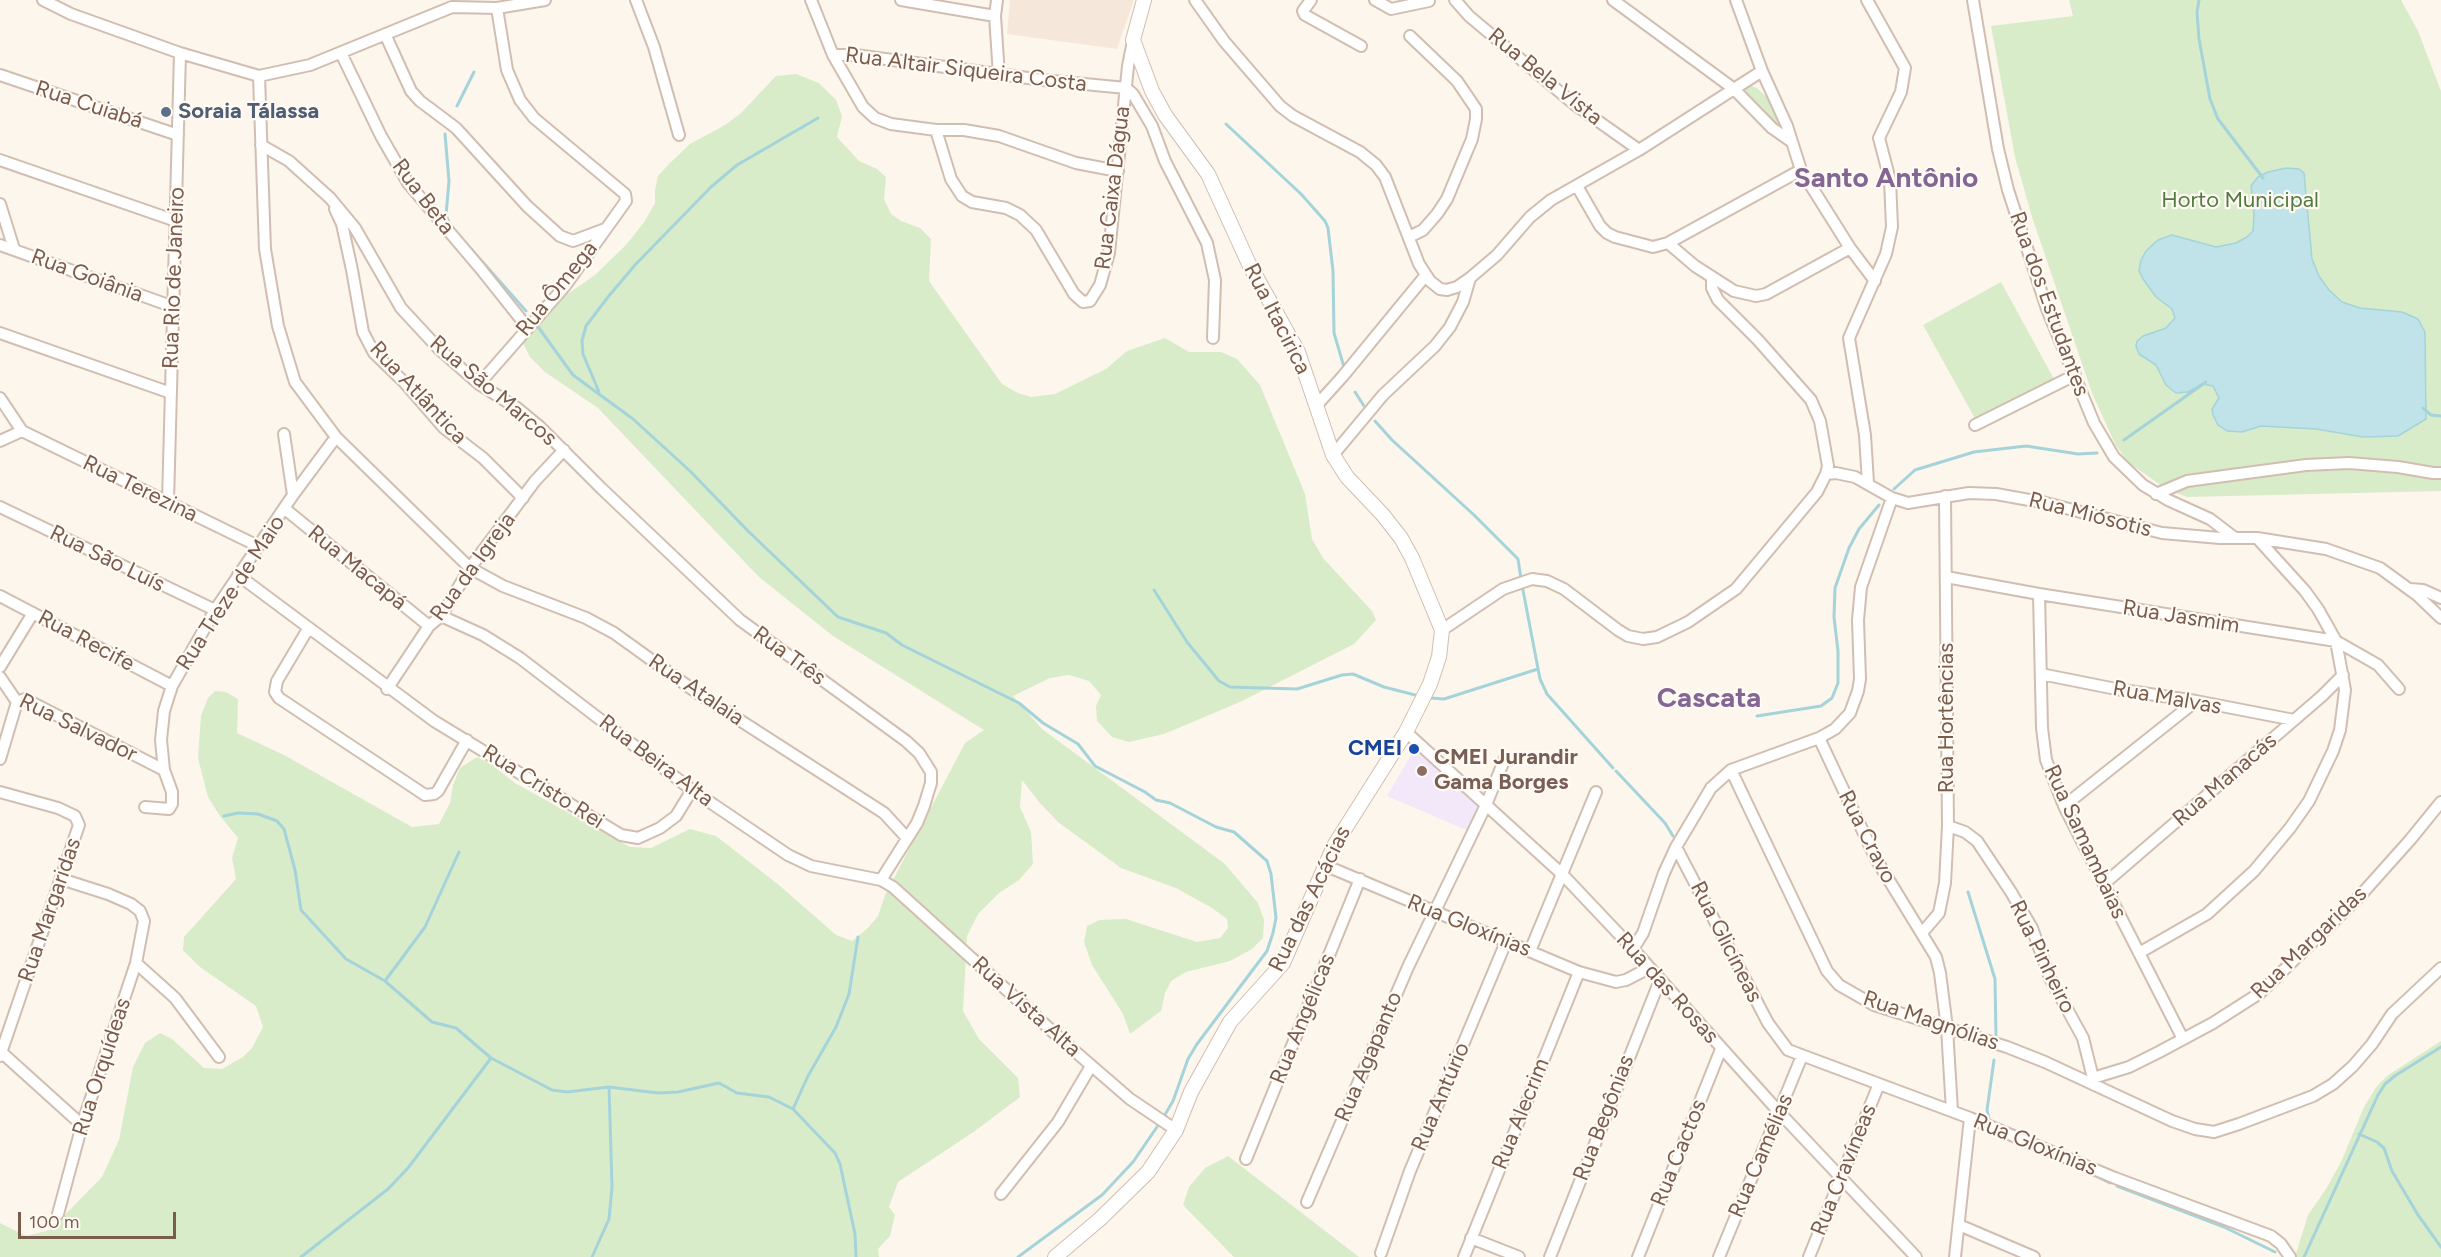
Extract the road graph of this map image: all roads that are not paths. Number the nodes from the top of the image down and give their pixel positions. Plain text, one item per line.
1 (43, 0) edge
2 (545, 0) edge
3 (636, 0) edge
4 (811, 0) edge
5 (901, 0) edge
6 (997, 0) edge
7 (1144, 0) edge
8 (1195, 0) edge
9 (1311, 0) edge
10 (1375, 0) edge
11 (1455, 0) edge
12 (1613, 0) edge
13 (1630, 0) edge
14 (1736, 0) edge
15 (1867, 0) edge
16 (1973, 0) edge
17 (1429, 1) edge
18 (496, 8) junction
19 (1632, 12) junction
20 (995, 16) junction
21 (384, 34) junction
22 (1410, 36) dead end
23 (1133, 40) junction
24 (1361, 46) dead end
25 (341, 52) junction
26 (180, 53) junction
27 (833, 55) junction
28 (1762, 71) junction
29 (0, 75) edge
30 (999, 75) junction
31 (259, 76) junction
32 (1734, 89) junction
33 (1129, 91) junction
34 (936, 130) junction
35 (178, 135) junction
36 (680, 135) dead end
37 (1792, 142) junction
38 (261, 145) junction
39 (1639, 150) junction
40 (0, 160) edge
41 (1801, 170) junction
42 (1118, 171) junction
43 (1576, 186) junction
44 (330, 198) junction
45 (0, 204) edge
46 (176, 221) junction
47 (605, 229) junction
48 (1409, 237) junction
49 (1668, 243) junction
50 (0, 245) edge
51 (1850, 248) junction
52 (14, 249) junction
53 (1426, 275) junction
54 (1712, 278) junction
55 (1470, 279) junction
56 (1875, 281) junction
57 (174, 307) junction
58 (526, 327) junction
59 (0, 333) edge
60 (1213, 338) dead end
61 (2075, 375) junction
62 (479, 384) junction
63 (171, 393) junction
64 (0, 398) edge
65 (1316, 406) junction
66 (1975, 425) dead end
67 (22, 431) junction
68 (284, 434) dead end
69 (336, 437) junction
70 (0, 441) edge
71 (564, 450) junction
72 (1333, 455) junction
73 (2441, 473) edge
74 (1826, 474) junction
75 (1868, 483) junction
76 (2156, 494) junction
77 (293, 495) junction
78 (1945, 496) junction
79 (523, 498) junction
80 (1892, 498) junction
81 (168, 502) junction
82 (0, 507) edge
83 (285, 509) junction
84 (2235, 538) junction
85 (2257, 538) junction
86 (258, 546) junction
87 (470, 568) junction
88 (238, 576) junction
89 (1946, 577) junction
90 (2410, 589) junction
91 (2039, 594) junction
92 (0, 596) edge
93 (2441, 598) edge
94 (215, 610) junction
95 (33, 613) junction
96 (441, 616) junction
97 (2441, 618) edge
98 (429, 626) junction
99 (308, 628) junction
100 (1442, 630) junction
101 (2336, 641) junction
102 (0, 667) edge
103 (2041, 674) junction
104 (2343, 675) junction
105 (0, 678) edge
106 (172, 686) junction
107 (387, 688) junction
108 (2399, 689) dead end
109 (2196, 701) junction
110 (17, 702) junction
111 (2294, 720) junction
112 (1406, 732) junction
113 (3, 738) edge
114 (1819, 738) junction
115 (467, 740) junction
116 (1505, 758) dead end
117 (0, 759) edge
118 (164, 770) junction
119 (1731, 770) junction
120 (692, 790) junction
121 (0, 792) edge
122 (1596, 792) dead end
123 (2441, 802) edge
124 (1486, 805) junction
125 (2064, 806) junction
126 (145, 807) dead end
127 (1948, 826) junction
128 (908, 838) junction
129 (1676, 847) junction
130 (1324, 865) junction
131 (1563, 875) junction
132 (61, 879) junction
133 (1359, 879) junction
134 (881, 880) junction
135 (2105, 883) junction
136 (1434, 913) junction
137 (1922, 933) junction
138 (1506, 942) junction
139 (1633, 949) junction
140 (1530, 951) junction
141 (2139, 953) junction
142 (136, 963) junction
143 (1649, 968) junction
144 (2441, 968) edge
145 (1579, 972) junction
146 (1660, 980) junction
147 (1947, 1028) junction
148 (1776, 1038) joint
149 (2183, 1039) junction
150 (1721, 1048) junction
151 (0, 1053) edge
152 (1802, 1056) junction
153 (219, 1057) dead end
154 (1091, 1066) junction
155 (2094, 1081) junction
156 (1879, 1084) junction
157 (1952, 1111) junction
158 (1779, 1112) junction
159 (1970, 1118) junction
160 (81, 1125) junction
161 (1176, 1130) junction
162 (1246, 1159) dead end
163 (1840, 1178) junction
164 (1001, 1194) dead end
165 (1307, 1202) dead end
166 (58, 1214) dead end
167 (1959, 1225) junction
168 (1471, 1238) junction
169 (1381, 1253) dead end
170 (1055, 1257) edge
171 (1464, 1257) edge
172 (1519, 1257) edge
173 (1550, 1257) edge
174 (1638, 1257) edge
175 (1719, 1257) edge
176 (1809, 1257) edge
177 (1916, 1257) edge
178 (1955, 1257) edge
179 (2034, 1257) edge
180 (2290, 1257) edge

1 - 26 street
2 - 18 street
3 - 36 street
4 - 27 street
5 - 20 street
6 - 20 street
7 - 23 street
8 - 48 street
9 - 24 street
10 - 17 street
11 - 39 street, Rua Bela Vista
12 - 19 street
13 - 19 street
14 - 28 street
15 - 56 street
16 - 61 street, Rua dos Estudantes
18 - 21 street
18 - 47 street, Rua Ômega
19 - 32 street
20 - 30 street
21 - 25 street
21 - 47 street
22 - 48 street
23 - 33 street, Rua Caixa Dágua
23 - 65 street, Rua Itacirica
25 - 31 street
25 - 58 street, Rua Beta
26 - 31 street
26 - 35 street, Rua Rio de Janeiro
27 - 30 street, Rua Altair Siqueira Costa
27 - 34 street
28 - 32 street
28 - 37 street
29 - 35 street, Rua Cuiabá
30 - 33 street, Rua Altair Siqueira Costa
31 - 38 street, Rua Atalaia
32 - 37 street
32 - 39 street
33 - 42 street, Rua Caixa Dágua
33 - 60 street
34 - 42 street
34 - 42 street, Rua Caixa Dágua
35 - 46 street, Rua Rio de Janeiro
37 - 41 street
38 - 44 street, Rua São Marcos
38 - 69 street, Rua Atalaia
39 - 43 street
40 - 46 street
41 - 49 street
41 - 51 street
43 - 49 street
43 - 55 street
44 - 62 street, Rua São Marcos
44 - 79 street, Rua Atlântica
45 - 52 street
46 - 57 street, Rua Rio de Janeiro
47 - 58 street, Rua Ômega
48 - 53 street
49 - 54 street
50 - 52 street, Rua Goiânia
51 - 54 street
51 - 56 street
52 - 57 street, Rua Goiânia
53 - 55 street
53 - 65 street
54 - 74 street
55 - 72 street
56 - 75 street
57 - 63 street, Rua Rio de Janeiro
58 - 62 street, Rua Ômega
59 - 63 street
61 - 66 street
61 - 76 street, Rua dos Estudantes
62 - 71 street, Rua São Marcos
63 - 81 street, Rua Rio de Janeiro
64 - 67 street
65 - 72 street, Rua Itacirica
67 - 70 street
67 - 81 street, Rua Terezina
68 - 77 street
69 - 77 street, Rua Treze de Maio
69 - 87 street, Rua Atalaia
71 - 79 street, Rua da Igreja
71 - 128 street, Rua Três
72 - 100 street, Rua Itacirica
73 - 76 street
74 - 75 street
74 - 100 street
75 - 80 street
76 - 84 street, Rua dos Estudantes
77 - 83 street, Rua Treze de Maio
78 - 80 street, Rua Miósotis
78 - 84 street, Rua Miósotis
78 - 89 street, Rua Hortências
79 - 87 street, Rua da Igreja
80 - 114 street
81 - 86 street, Rua Terezina
82 - 94 street, Rua São Luís
83 - 86 street, Rua Treze de Maio
83 - 98 street, Rua Macapá
84 - 85 street
85 - 90 street
85 - 101 street
86 - 88 street, Rua Treze de Maio
87 - 96 street, Rua da Igreja
87 - 128 street, Rua Atalaia
88 - 94 street, Rua Treze de Maio
88 - 99 street, Rua Cristo Rei
89 - 91 street, Rua Jasmim
89 - 127 street, Rua Hortências
90 - 93 street
90 - 97 street
91 - 101 street, Rua Jasmim
91 - 103 street, Rua Samambaias
92 - 95 street, Rua Recife
94 - 106 street, Rua Treze de Maio
95 - 102 street
95 - 106 street, Rua Recife
96 - 98 street, Rua da Igreja
96 - 120 street, Rua Beira Alta
98 - 107 street, Rua da Igreja
99 - 107 street, Rua Cristo Rei
99 - 115 street
100 - 112 street, Rua das Acácias
101 - 104 street
101 - 108 street, Rua Jasmim
103 - 109 street, Rua Malvas
103 - 125 street, Rua Samambaias
104 - 111 street, Rua Manacás
104 - 141 street
105 - 110 street, Rua Salvador
106 - 118 street, Rua Treze de Maio
107 - 115 street, Rua Cristo Rei
109 - 111 street, Rua Malvas
109 - 125 street
110 - 113 street
110 - 118 street, Rua Salvador
111 - 135 street, Rua Manacás
112 - 124 street, Rua das Rosas
112 - 130 street, Rua das Acácias
113 - 117 street
114 - 119 street
114 - 137 street, Rua Cravo
115 - 120 street, Rua Cristo Rei
116 - 124 street, Rua Agapanto
118 - 126 street, Rua Treze de Maio
119 - 129 street
119 - 147 street, Rua Magnólias
120 - 134 street, Rua Beira Alta
121 - 132 street, Rua Margaridas
122 - 131 street
123 - 149 street, Rua Margaridas
124 - 131 street, Rua das Rosas
124 - 136 street, Rua Agapanto
125 - 135 street, Rua Samambaias
127 - 137 street, Rua Hortências
127 - 155 street, Rua Pinheiro
128 - 134 street, Rua Três
129 - 139 street
129 - 148 street, Rua Glicíneas
130 - 133 street, Rua Gloxínias
130 - 161 street, Rua das Acácias
131 - 139 street, Rua das Rosas
131 - 140 street
132 - 142 street, Rua Orquídeas
132 - 151 street, Rua Margaridas
133 - 136 street, Rua Gloxínias
133 - 162 street, Rua Angélicas
134 - 154 street, Rua Vista Alta
135 - 141 street, Rua Samambaias
136 - 138 street, Rua Gloxínias
136 - 165 street, Rua Agapanto
137 - 147 street, Rua Cravo
138 - 140 street, Rua Gloxínias
138 - 169 street, Rua Antúrio
139 - 143 street, Rua das Rosas
140 - 145 street, Rua Gloxínias
141 - 149 street, Rua Samambaias
142 - 153 street
142 - 160 street, Rua Orquídeas
143 - 145 street, Rua Gloxínias
143 - 146 street, Rua das Rosas
144 - 155 street, Rua Magnólias
145 - 168 street, Rua Alecrim
146 - 150 street, Rua das Rosas
146 - 173 street, Rua Begônias
147 - 155 street, Rua Magnólias
147 - 157 street, Rua Cravo
148 - 152 street, Rua Gloxínias
149 - 155 street, Rua Margaridas
150 - 158 street, Rua das Rosas
150 - 174 street, Rua Cactos
151 - 160 street
152 - 156 street, Rua Gloxínias
152 - 158 street, Rua Camélias
154 - 161 street, Rua Vista Alta
154 - 164 street
156 - 157 street, Rua Gloxínias
156 - 163 street, Rua Cravíneas
157 - 159 street, Rua Gloxínias
158 - 163 street, Rua das Rosas
158 - 175 street, Rua Camélias
159 - 167 street
159 - 180 street, Rua Gloxínias
160 - 166 street, Rua Orquídeas
161 - 170 street, Rua das Acácias
163 - 176 street, Rua Cravíneas
163 - 177 street, Rua das Rosas
167 - 178 street
167 - 179 street
168 - 171 street, Rua Alecrim
168 - 172 street

